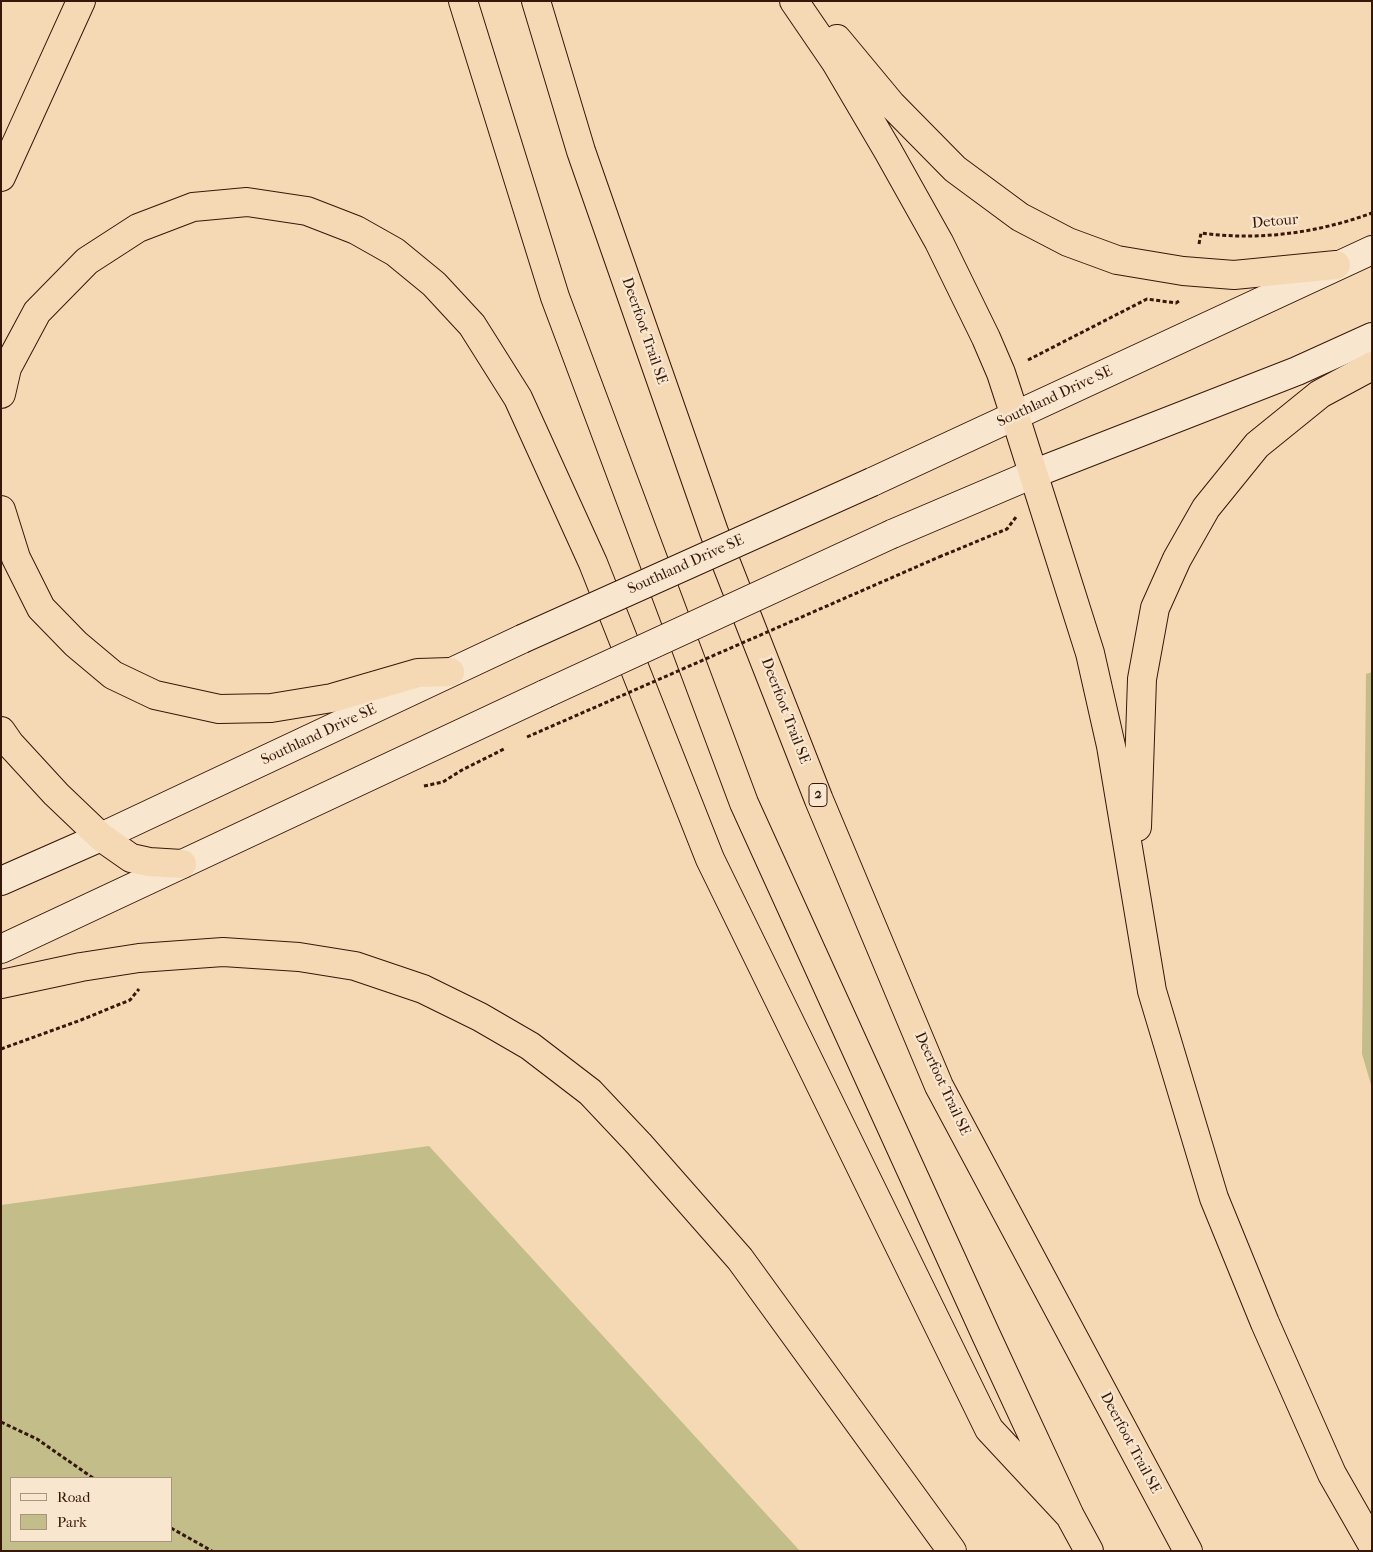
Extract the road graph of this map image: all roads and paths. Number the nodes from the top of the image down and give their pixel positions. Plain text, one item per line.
1 (81, 1) edge
2 (463, 1) edge
3 (536, 1) edge
4 (794, 1) edge
5 (807, 1) edge
6 (1, 176) edge
7 (1372, 213) edge
8 (1199, 248) dead end
9 (1372, 250) edge
10 (1336, 265) junction
11 (1183, 298) dead end
12 (1372, 337) edge
13 (1022, 364) dead end
14 (1372, 366) edge
15 (1, 394) edge
16 (1015, 416) junction
17 (1033, 474) junction
18 (1, 510) edge
19 (1020, 512) dead end
20 (450, 672) junction
21 (1, 731) edge
22 (527, 737) dead end
23 (101, 837) junction
24 (182, 864) junction
25 (1, 881) edge
26 (1135, 888) junction
27 (1, 949) edge
28 (1, 984) edge
29 (143, 984) dead end
30 (1, 1049) edge
31 (1, 1422) edge
32 (92, 1477) edge
33 (1070, 1516) junction
34 (172, 1529) edge
35 (1372, 1544) edge
36 (212, 1551) edge
37 (952, 1551) edge
38 (1089, 1551) edge
39 (1188, 1551) edge

1 - 6 highway
2 - 33 highway
3 - 39 highway, Deerfoot Trail SE / 2
4 - 16 highway
5 - 10 highway
7 - 8 path, Detour
9 - 10 main road, Southland Drive SE
10 - 16 main road, Southland Drive SE
11 - 13 path
12 - 17 main road
14 - 26 highway
15 - 33 highway
16 - 17 highway
16 - 20 main road, Southland Drive SE, bridge
17 - 24 main road, bridge
17 - 26 highway
18 - 20 highway
19 - 22 path, bridge
20 - 23 main road, Southland Drive SE
21 - 23 highway
23 - 24 highway
23 - 25 main road, Southland Drive SE
24 - 27 main road
26 - 35 highway
28 - 37 highway
29 - 30 path
31 - 32 path
33 - 38 highway
34 - 36 path

